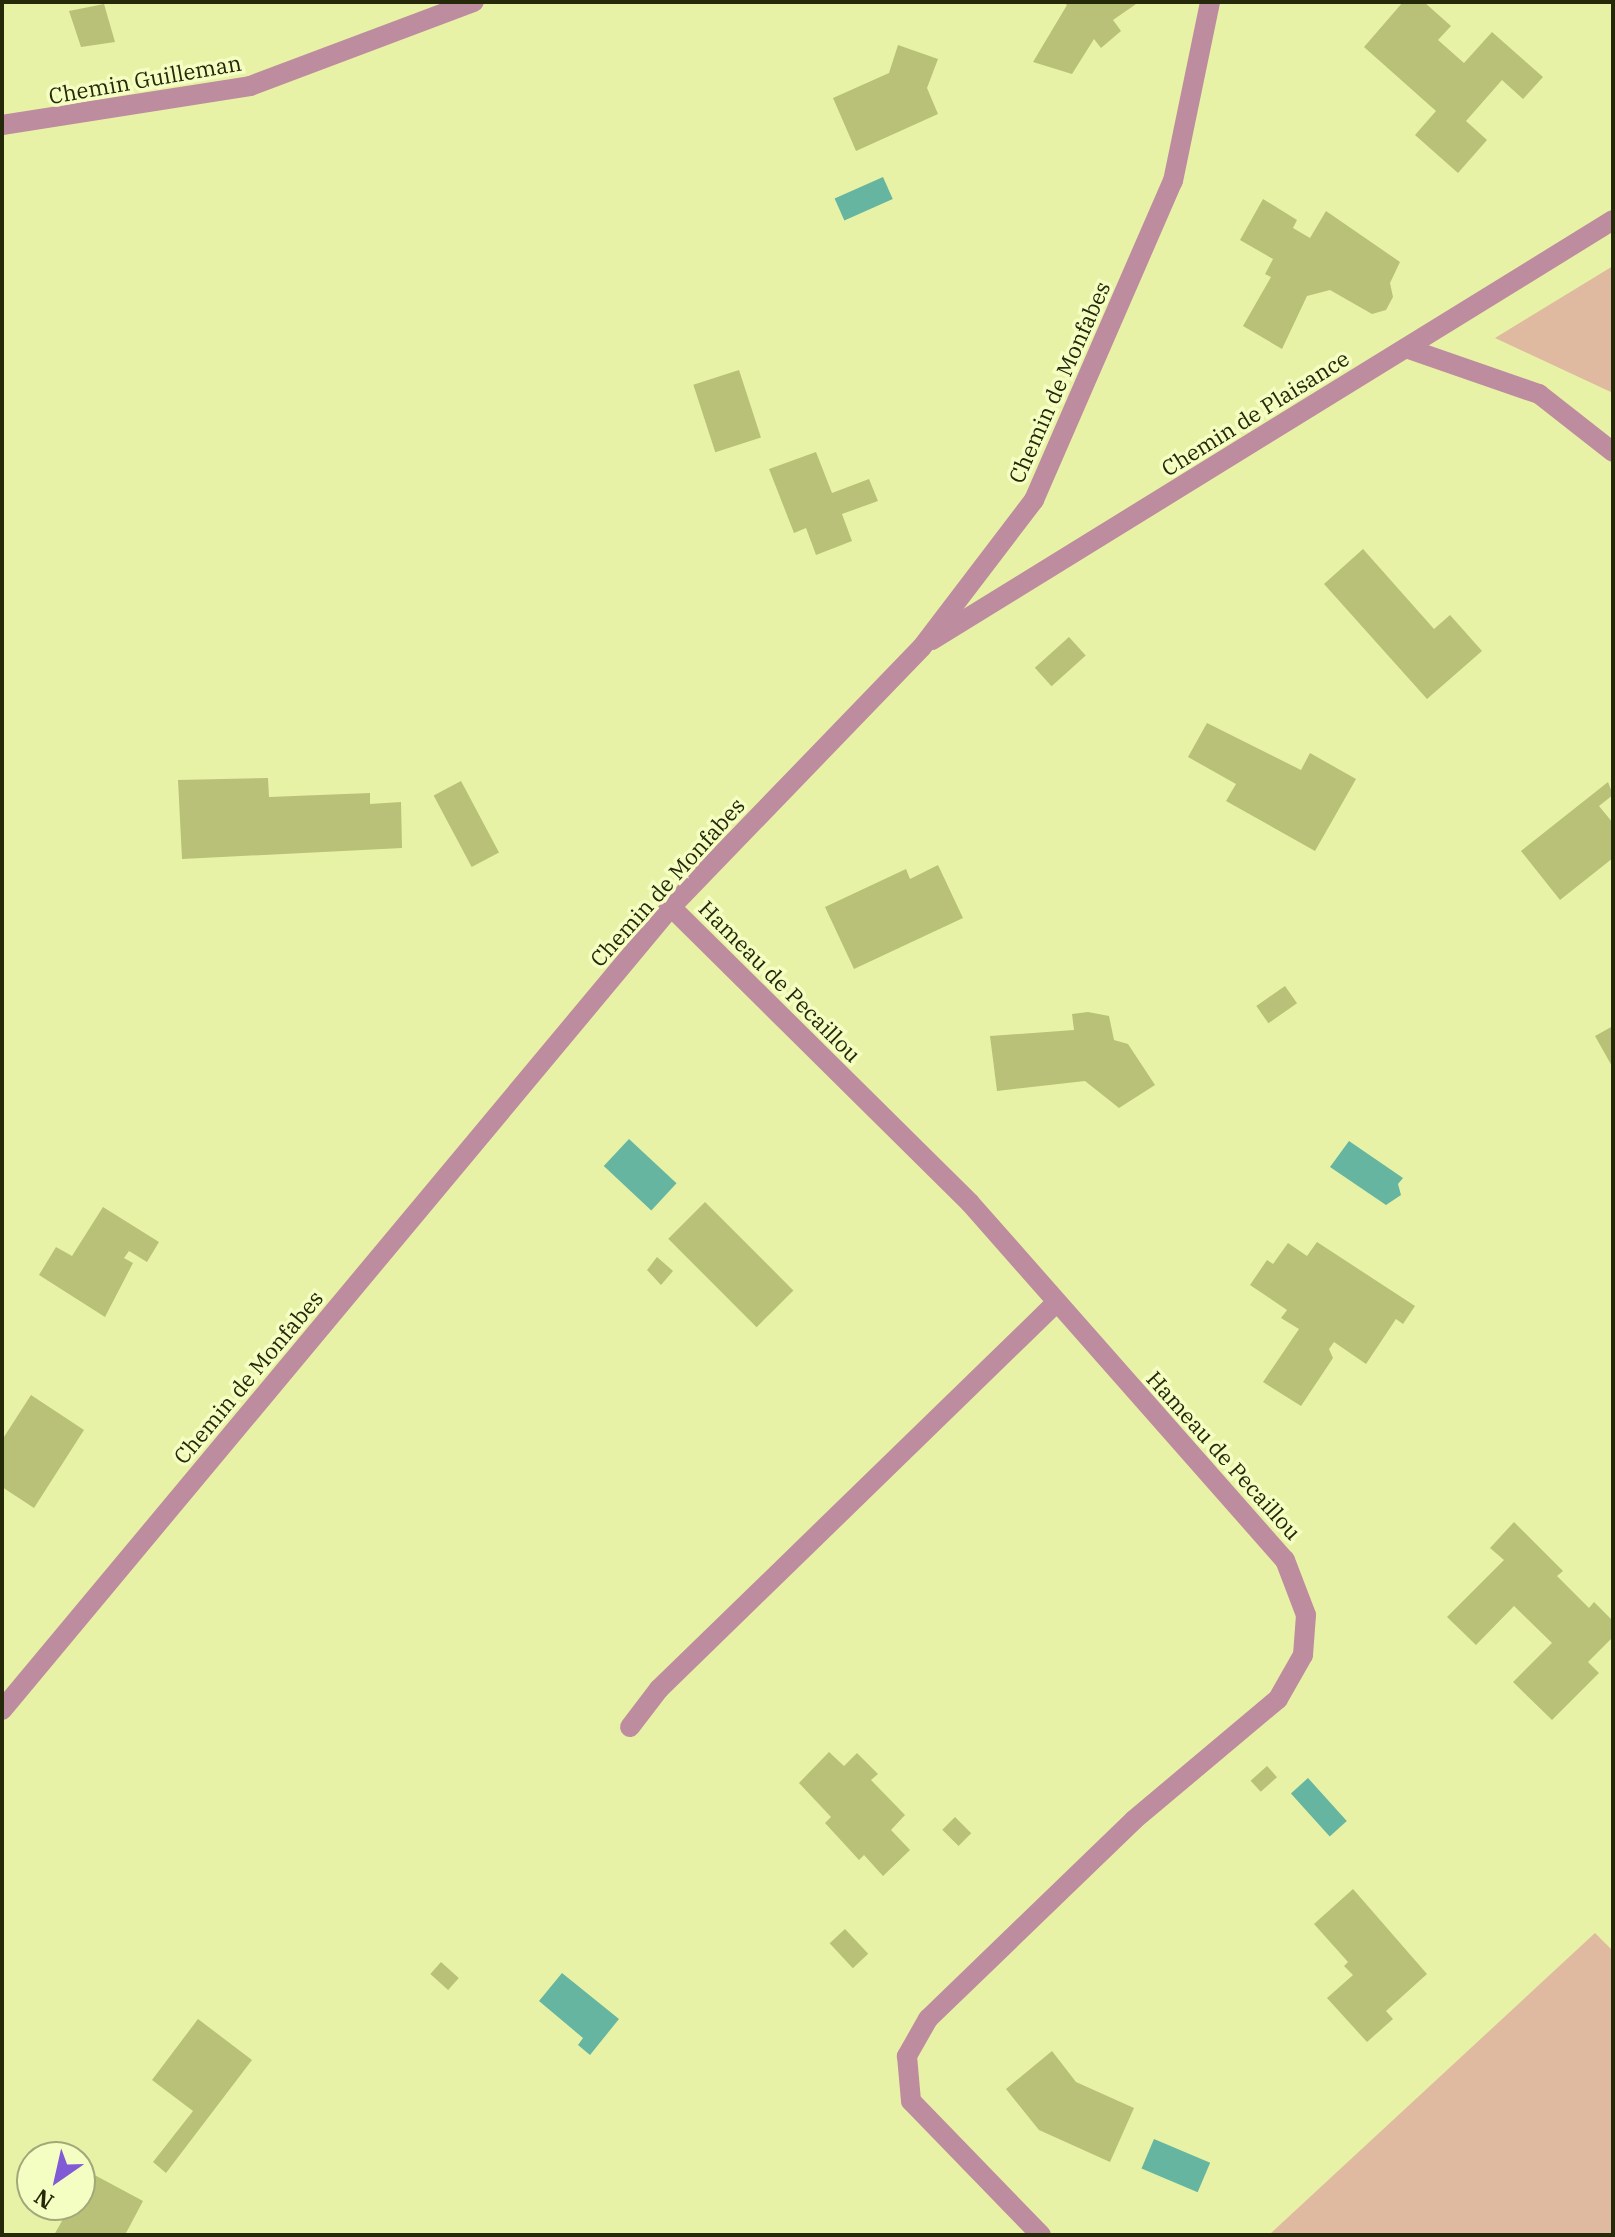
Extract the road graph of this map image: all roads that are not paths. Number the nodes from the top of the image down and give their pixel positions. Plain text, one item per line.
1 (474, 2) edge
2 (1210, 2) edge
3 (2, 125) edge
4 (1613, 220) edge
5 (1406, 348) junction
6 (1613, 452) edge
7 (922, 647) junction
8 (671, 907) junction
9 (1056, 1303) junction
10 (2, 1710) edge
11 (630, 1727) dead end
12 (1041, 2235) edge

1 - 3 street, Chemin Guilleman
2 - 7 street, Chemin de Monfabes
4 - 5 street, Chemin de Plaisance
5 - 6 street
5 - 7 street, Chemin de Plaisance
7 - 8 street, Chemin de Monfabes
8 - 9 street, Hameau de Pecaillou
8 - 10 street, Chemin de Monfabes
9 - 11 street
9 - 12 street, Hameau de Pecaillou

